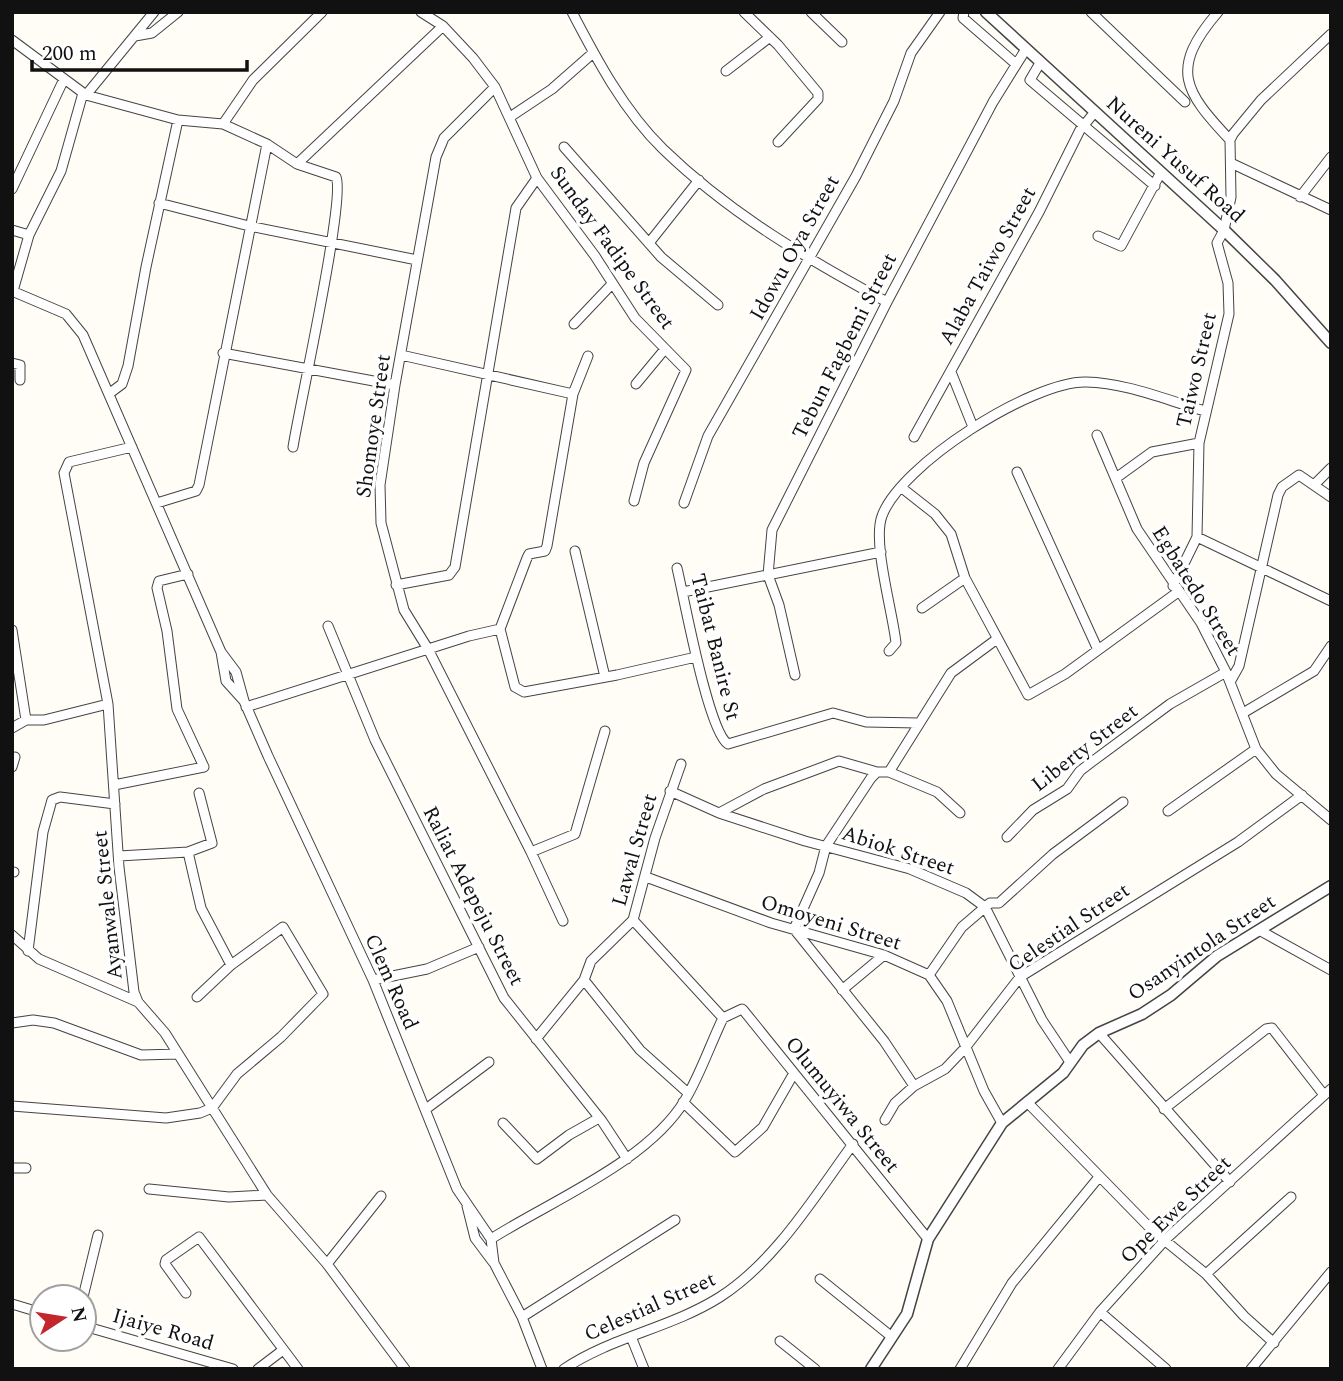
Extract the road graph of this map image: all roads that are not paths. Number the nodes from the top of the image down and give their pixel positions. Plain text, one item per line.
1 (154, 12) edge
2 (178, 12) edge
3 (322, 12) edge
4 (421, 12) edge
5 (572, 12) edge
6 (744, 12) edge
7 (811, 12) edge
8 (940, 12) edge
9 (964, 12) edge
10 (986, 12) edge
11 (1091, 12) edge
12 (1218, 12) edge
13 (443, 26) junction
14 (1331, 34) edge
15 (134, 36) junction
16 (770, 37) junction
17 (12, 40) edge
18 (842, 42) dead end
19 (1026, 50) junction
20 (593, 53) junction
21 (1041, 63) junction
22 (1016, 64) junction
23 (726, 71) dead end
24 (64, 79) junction
25 (495, 87) junction
26 (85, 94) junction
27 (1185, 103) dead end
28 (1094, 113) junction
29 (510, 117) junction
30 (178, 120) junction
31 (223, 124) junction
32 (1083, 125) junction
33 (1230, 140) junction
34 (779, 142) dead end
35 (267, 144) junction
36 (564, 147) dead end
37 (1331, 156) edge
38 (297, 164) junction
39 (1233, 164) junction
40 (1160, 174) junction
41 (537, 178) junction
42 (699, 180) junction
43 (1155, 186) junction
44 (12, 189) edge
45 (1300, 197) junction
46 (159, 203) junction
47 (1331, 210) edge
48 (249, 226) junction
49 (12, 230) edge
50 (1224, 230) junction
51 (29, 235) junction
52 (1098, 236) dead end
53 (332, 243) junction
54 (649, 243) junction
55 (417, 260) junction
56 (808, 260) junction
57 (612, 284) junction
58 (13, 291) edge
59 (887, 302) junction
60 (718, 305) dead end
61 (574, 324) dead end
62 (1331, 343) edge
63 (665, 349) junction
64 (223, 353) junction
65 (401, 355) junction
66 (588, 356) dead end
67 (12, 363) edge
68 (306, 368) junction
69 (951, 372) junction
70 (488, 375) junction
71 (20, 380) dead end
72 (636, 384) dead end
73 (395, 385) junction
74 (110, 393) junction
75 (573, 394) junction
76 (1205, 411) junction
77 (973, 428) junction
78 (1097, 435) dead end
79 (914, 437) dead end
80 (1199, 443) junction
81 (132, 447) junction
82 (293, 447) dead end
83 (1331, 468) edge
84 (1017, 472) dead end
85 (1115, 478) junction
86 (1315, 484) junction
87 (902, 488) junction
88 (1331, 497) edge
89 (634, 500) dead end
90 (157, 503) junction
91 (684, 503) dead end
92 (1197, 537) junction
93 (575, 551) dead end
94 (881, 552) junction
95 (1262, 566) junction
96 (677, 568) dead end
97 (188, 574) junction
98 (768, 575) junction
99 (965, 578) junction
100 (396, 585) junction
101 (1175, 589) junction
102 (683, 592) junction
103 (1331, 601) edge
104 (922, 608) dead end
105 (328, 626) dead end
106 (500, 629) junction
107 (12, 630) edge
108 (997, 639) junction
109 (1331, 646) edge
110 (428, 649) junction
111 (889, 650) dead end
112 (1098, 650) junction
113 (696, 657) junction
114 (1226, 672) junction
115 (795, 676) dead end
116 (347, 677) junction
117 (605, 677) junction
118 (1230, 682) junction
119 (108, 704) junction
120 (245, 704) junction
121 (1243, 713) junction
122 (26, 720) junction
123 (918, 723) junction
124 (12, 728) edge
125 (604, 731) dead end
126 (1256, 749) junction
127 (681, 764) dead end
128 (877, 772) junction
129 (888, 772) junction
130 (114, 785) junction
131 (670, 791) junction
132 (199, 793) dead end
133 (1302, 795) junction
134 (1123, 802) dead end
135 (115, 804) junction
136 (1168, 811) dead end
137 (719, 813) junction
138 (960, 813) dead end
139 (1329, 815) edge
140 (1007, 837) dead end
141 (826, 846) junction
142 (188, 852) junction
143 (531, 852) junction
144 (119, 856) junction
145 (646, 877) junction
146 (1331, 887) edge
147 (985, 907) junction
148 (633, 920) junction
149 (563, 921) dead end
150 (794, 929) junction
151 (1259, 930) junction
152 (12, 935) edge
153 (479, 947) junction
154 (28, 951) junction
155 (884, 955) junction
156 (230, 965) junction
157 (1331, 970) edge
158 (929, 975) junction
159 (1020, 977) junction
160 (373, 980) junction
161 (584, 980) junction
162 (842, 990) junction
163 (197, 997) dead end
164 (138, 1002) junction
165 (723, 1018) junction
166 (12, 1023) edge
167 (1099, 1033) junction
168 (536, 1039) junction
169 (965, 1048) junction
170 (178, 1054) junction
171 (489, 1062) dead end
172 (1070, 1062) junction
173 (794, 1073) junction
174 (914, 1086) junction
175 (1328, 1092) edge
176 (686, 1098) junction
177 (1027, 1102) junction
178 (12, 1106) edge
179 (212, 1108) junction
180 (426, 1109) junction
181 (1164, 1109) junction
182 (600, 1118) junction
183 (885, 1120) dead end
184 (503, 1123) dead end
185 (1002, 1123) junction
186 (853, 1144) junction
187 (627, 1159) junction
188 (12, 1168) edge
189 (26, 1168) dead end
190 (1099, 1177) junction
191 (1230, 1182) junction
192 (149, 1189) dead end
193 (267, 1195) junction
194 (381, 1196) dead end
195 (1291, 1197) dead end
196 (466, 1201) junction
197 (675, 1220) dead end
198 (98, 1235) dead end
199 (491, 1239) junction
200 (928, 1239) junction
201 (1166, 1239) junction
202 (494, 1263) junction
203 (327, 1264) junction
204 (1331, 1272) edge
205 (1206, 1274) junction
206 (820, 1279) dead end
207 (86, 1283) edge
208 (186, 1293) dead end
209 (1100, 1312) junction
210 (522, 1317) junction
211 (98, 1331) edge
212 (892, 1337) junction
213 (632, 1339) junction
214 (780, 1341) dead end
215 (1274, 1343) junction
216 (283, 1350) junction
217 (202, 1364) edge
218 (233, 1369) edge
219 (258, 1369) edge
220 (298, 1369) edge
221 (405, 1369) edge
222 (542, 1369) edge
223 (564, 1369) edge
224 (644, 1369) edge
225 (815, 1369) edge
226 (871, 1369) edge
227 (960, 1369) edge
228 (1058, 1369) edge
229 (1166, 1369) edge
230 (1251, 1369) edge

1 - 15 street
2 - 15 street
3 - 31 street
4 - 13 street, Sunday Fadipe Street
5 - 20 street
6 - 16 street
7 - 18 street
8 - 56 street, Idowu Oya Street
9 - 22 street
10 - 19 street, Nureni Yusuf Road
11 - 27 street
12 - 33 street
13 - 25 street, Sunday Fadipe Street
13 - 38 street
14 - 33 street
15 - 26 street
16 - 23 street
16 - 34 street
17 - 24 street
19 - 21 street, Nureni Yusuf Road
19 - 22 street, Tebun Fagbemi Street
20 - 29 street
20 - 42 street
21 - 28 street, Nureni Yusuf Road
21 - 32 street
22 - 59 street, Tebun Fagbemi Street
24 - 26 street
24 - 44 street
25 - 29 street, Sunday Fadipe Street
25 - 55 street, Shomoye Street
26 - 30 street
26 - 51 street
28 - 32 street, Alaba Taiwo Street
28 - 40 street, Nureni Yusuf Road
29 - 41 street, Sunday Fadipe Street
30 - 31 street
30 - 46 street
31 - 35 street
32 - 43 street
32 - 69 street, Alaba Taiwo Street
33 - 39 street, Taiwo Street
35 - 38 street
35 - 48 street
36 - 54 street
37 - 45 street
38 - 53 street
39 - 45 street
39 - 50 street, Taiwo Street
40 - 43 street
40 - 50 street, Nureni Yusuf Road
41 - 57 street, Sunday Fadipe Street
41 - 70 street
42 - 54 street
42 - 56 street
43 - 52 street
45 - 47 street
46 - 48 street
46 - 74 street
48 - 53 street
48 - 64 street
49 - 51 street
50 - 62 street, Nureni Yusuf Road
50 - 76 street, Taiwo Street
51 - 58 street
53 - 55 street
53 - 68 street
54 - 60 street
55 - 65 street, Shomoye Street
56 - 59 street
56 - 91 street, Idowu Oya Street
57 - 61 street
57 - 63 street, Sunday Fadipe Street
58 - 74 street
59 - 98 street, Tebun Fagbemi Street
63 - 72 street
63 - 89 street, Sunday Fadipe Street
64 - 68 street
64 - 90 street
65 - 70 street
65 - 73 street, Shomoye Street
66 - 75 street
67 - 71 street
68 - 73 street
68 - 82 street
69 - 77 street
69 - 79 street, Alaba Taiwo Street
70 - 75 street
70 - 100 street
73 - 100 street, Shomoye Street
74 - 81 street
75 - 106 street
76 - 77 street
76 - 80 street, Taiwo Street
77 - 87 street
78 - 85 street, Egbatedo Street
80 - 85 street
80 - 92 street, Taiwo Street
81 - 90 street
81 - 119 street, Ayanwale Street
83 - 86 street
84 - 112 street
85 - 101 street, Egbatedo Street
86 - 88 street
86 - 95 street
87 - 94 street
87 - 99 street
90 - 97 street
92 - 95 street
92 - 101 street, Taiwo Street
93 - 117 street
94 - 98 street
94 - 111 street
95 - 103 street
95 - 118 street
96 - 102 street, Taibat Banire St
97 - 120 street, Clem Road
97 - 130 street
98 - 102 street
98 - 115 street, Tebun Fagbemi Street
99 - 104 street
99 - 108 street
100 - 110 street, Shomoye Street
101 - 112 street
101 - 114 street, Egbatedo Street
102 - 113 street, Taibat Banire St
105 - 116 street, Raliat Adepeju Street
106 - 110 street
106 - 117 street
107 - 122 street
108 - 112 street
108 - 123 street
109 - 121 street
110 - 116 street
110 - 143 street, Shomoye Street
113 - 117 street
113 - 123 street, Taibat Banire St
114 - 118 street, Egbatedo Street
114 - 140 street, Liberty Street
116 - 120 street
116 - 153 street, Raliat Adepeju Street
118 - 121 street, Egbatedo Street
119 - 122 street
119 - 130 street, Ayanwale Street
120 - 160 street, Clem Road
121 - 126 street, Egbatedo Street
122 - 124 street
123 - 129 street
125 - 143 street
126 - 133 street, Egbatedo Street
126 - 136 street
127 - 131 street, Lawal Street
128 - 129 street
128 - 137 street
128 - 141 street
129 - 138 street
130 - 135 street, Ayanwale Street
131 - 137 street, Abiok Street
131 - 145 street, Lawal Street
132 - 142 street
133 - 139 street, Egbatedo Street
133 - 159 street, Celestial Street
134 - 147 street
135 - 144 street, Ayanwale Street
135 - 154 street
137 - 141 street, Abiok Street
141 - 147 street, Abiok Street
141 - 150 street
142 - 144 street
142 - 156 street
143 - 149 street, Shomoye Street
144 - 164 street, Ayanwale Street
145 - 148 street, Lawal Street
145 - 150 street, Omoyeni Street
146 - 151 street, Osanyintola Street
147 - 158 street
147 - 159 street
148 - 161 street, Lawal Street
148 - 165 street
150 - 155 street, Omoyeni Street
150 - 162 street
151 - 157 street
151 - 167 street, Osanyintola Street
152 - 154 street
153 - 160 street
153 - 168 street, Raliat Adepeju Street
154 - 164 street
155 - 158 street, Omoyeni Street
155 - 162 street
156 - 163 street
156 - 179 street
158 - 169 street
159 - 169 street, Celestial Street
159 - 172 street
160 - 180 street, Clem Road
161 - 168 street, Lawal Street
161 - 176 street
162 - 174 street
164 - 170 street, Ayanwale Street
165 - 173 street, Olumuyiwa Street
165 - 176 street
166 - 170 street
167 - 172 street, Osanyintola Street
167 - 181 street
168 - 182 street, Raliat Adepeju Street
169 - 174 street, Celestial Street
169 - 185 street
170 - 179 street, Ayanwale Street
171 - 180 street
172 - 177 street, Osanyintola Street
173 - 176 street
173 - 186 street, Olumuyiwa Street
174 - 183 street, Celestial Street
175 - 181 street
175 - 191 street, Ope Ewe Street
176 - 187 street
177 - 185 street, Osanyintola Street
177 - 190 street
178 - 179 street
179 - 193 street, Ayanwale Street
180 - 196 street, Clem Road
181 - 191 street
182 - 184 street
182 - 187 street, Raliat Adepeju Street
185 - 200 street, Osanyintola Street
186 - 200 street, Olumuyiwa Street
186 - 213 street, Celestial Street
187 - 199 street
188 - 189 street
190 - 201 street
190 - 227 street
191 - 201 street, Ope Ewe Street
192 - 193 street
193 - 203 street, Ayanwale Street
194 - 203 street
195 - 205 street
196 - 199 street, Clem Road
196 - 202 street
197 - 210 street
198 - 207 street
199 - 202 street, Clem Road
200 - 212 street, Osanyintola Street
201 - 205 street
201 - 209 street, Ope Ewe Street
202 - 210 street, Clem Road
203 - 221 street, Ayanwale Street
204 - 215 street
205 - 215 street
206 - 212 street
208 - 216 street
209 - 228 street, Ope Ewe Street
209 - 229 street
210 - 222 street, Clem Road
211 - 217 street, Ijaiye Road
212 - 226 street, Osanyintola Street
213 - 223 street, Celestial Street
213 - 224 street
214 - 225 street
215 - 230 street
216 - 219 street
216 - 220 street
217 - 218 street, Ijaiye Road

